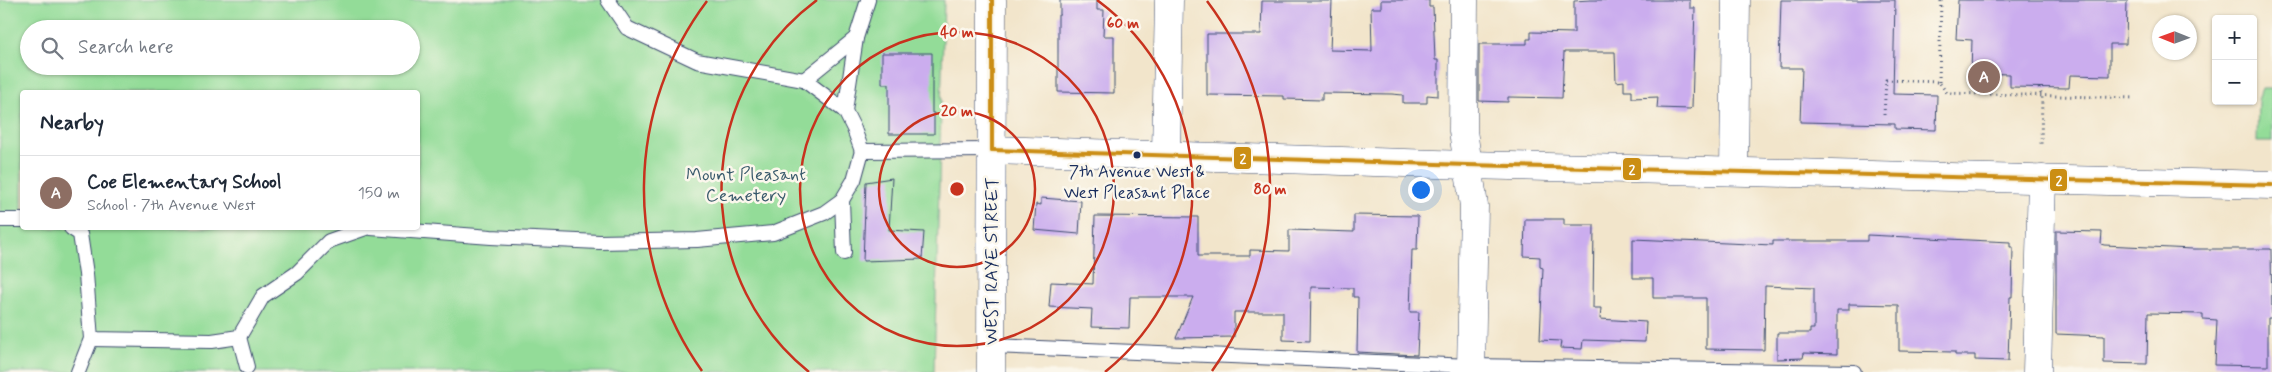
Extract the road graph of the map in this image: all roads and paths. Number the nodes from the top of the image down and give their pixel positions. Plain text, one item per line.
1 (608, 0) edge
2 (868, 0) edge
3 (992, 0) edge
4 (1169, 0) edge
5 (1464, 0) edge
6 (1736, 0) edge
7 (1941, 0) edge
8 (856, 38) junction
9 (804, 80) junction
10 (1939, 82) junction
11 (2039, 88) dead end
12 (2042, 96) junction
13 (2135, 98) dead end
14 (845, 111) junction
15 (1884, 115) dead end
16 (2040, 146) dead end
17 (992, 150) junction
18 (862, 151) junction
19 (1166, 154) junction
20 (1467, 165) junction
21 (1734, 171) junction
22 (2042, 179) junction
23 (2272, 185) edge
24 (842, 200) junction
25 (0, 220) edge
26 (20, 220) edge
27 (74, 230) edge
28 (360, 230) edge
29 (398, 230) edge
30 (844, 253) dead end
31 (239, 336) junction
32 (90, 339) junction
33 (992, 359) edge
34 (247, 367) dead end
35 (1471, 369) edge
36 (78, 372) edge
37 (1854, 372) edge
38 (2038, 372) edge

1 - 9 lane
2 - 8 lane
3 - 17 street, WEST RAYE STREET
4 - 19 street
5 - 20 street
6 - 21 street
7 - 10 path
8 - 9 lane
8 - 14 lane
9 - 14 lane
10 - 12 path
10 - 15 path
11 - 12 path
12 - 13 path
12 - 16 path
14 - 18 lane
17 - 18 lane
17 - 19 street
17 - 33 street, WEST RAYE STREET
18 - 24 lane
19 - 20 street
20 - 21 street
20 - 35 street
21 - 22 street
22 - 23 street
22 - 38 street
24 - 29 lane
24 - 30 lane
25 - 26 lane
27 - 32 lane
28 - 31 lane
31 - 32 lane
31 - 34 lane
32 - 36 lane
33 - 35 lane
35 - 37 lane

